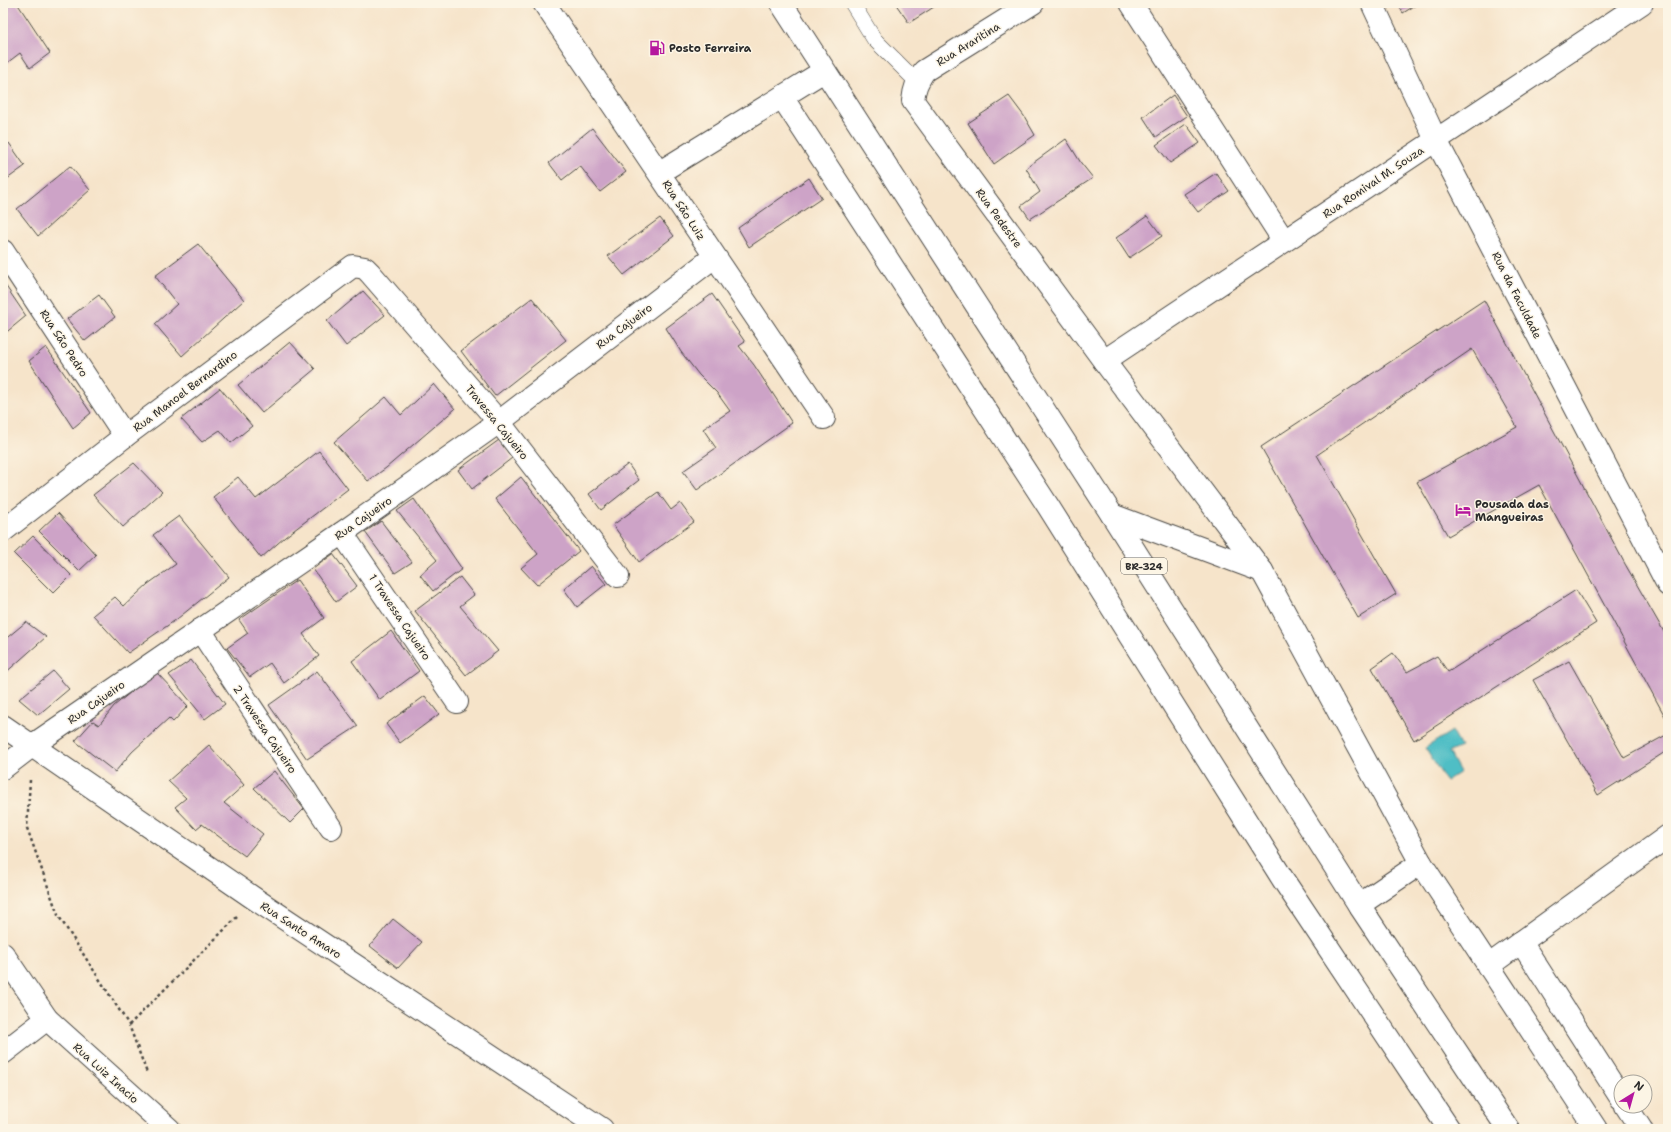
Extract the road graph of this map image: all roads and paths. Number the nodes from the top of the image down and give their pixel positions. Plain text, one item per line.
1 (544, 3) edge
2 (781, 3) edge
3 (852, 3) edge
4 (1032, 3) edge
5 (1131, 3) edge
6 (1372, 3) edge
7 (1642, 3) edge
8 (824, 71) junction
9 (920, 77) junction
10 (782, 97) junction
11 (1436, 140) junction
12 (660, 172) junction
13 (1284, 241) junction
14 (3, 251) edge
15 (714, 257) junction
16 (370, 273) joint
17 (1104, 361) junction
18 (824, 418) dead end
19 (499, 422) junction
20 (125, 436) junction
21 (1112, 515) junction
22 (3, 531) edge
23 (342, 533) junction
24 (1262, 571) junction
25 (618, 576) dead end
26 (1668, 585) edge
27 (200, 630) junction
28 (457, 702) dead end
29 (3, 726) edge
30 (33, 745) junction
31 (3, 768) edge
32 (331, 828) dead end
33 (1668, 836) edge
34 (1421, 862) junction
35 (255, 899) junction
36 (1359, 905) junction
37 (1521, 942) junction
38 (3, 954) edge
39 (1488, 966) junction
40 (47, 1019) junction
41 (129, 1025) junction
42 (3, 1053) edge
43 (148, 1076) dead end
44 (1613, 1086) edge
45 (1631, 1114) edge
46 (167, 1128) edge
47 (602, 1129) edge
48 (1449, 1129) edge
49 (1508, 1129) edge
50 (1596, 1129) edge
51 (1641, 1129) edge

1 - 12 main road, Rua São Luiz
2 - 8 main road, BR-324
3 - 9 lane
4 - 9 main road, Rua Araritina
5 - 13 main road
6 - 11 main road, Rua da Faculdade
7 - 11 main road, Rua Romival M. Souza
8 - 10 main road
8 - 21 main road, BR-324
9 - 17 main road, Rua Pedestre
10 - 12 main road
10 - 48 main road
11 - 13 main road, Rua Romival M. Souza
11 - 26 main road, Rua da Faculdade
12 - 15 main road, Rua São Luiz
13 - 17 main road, Rua Romival M. Souza
14 - 20 main road, Rua São Pedro
15 - 18 main road, Rua São Luiz
15 - 19 main road, Rua Cajueiro
16 - 19 main road, Travessa Cajueiro
16 - 20 main road, Rua Manoel Bernardino
17 - 24 main road, Rua Pedestre
19 - 23 main road, Rua Cajueiro
19 - 25 main road, Travessa Cajueiro
20 - 22 main road, Rua Manoel Bernardino
21 - 24 main road
21 - 36 main road, BR-324
23 - 27 main road, Rua Cajueiro
23 - 28 main road, 1 Travessa Cajueiro
24 - 34 main road, Rua Pedestre
27 - 30 main road, Rua Cajueiro
27 - 32 main road, 2 Travessa Cajueiro
29 - 30 main road, Rua Santo Amaro
30 - 31 main road, Rua Cajueiro
30 - 35 main road, Rua Santo Amaro
30 - 41 path
33 - 37 main road
34 - 36 main road
34 - 39 main road, Rua Pedestre
35 - 41 path
35 - 47 main road, Rua Santo Amaro
36 - 49 main road, BR-324
37 - 39 main road
37 - 44 main road
38 - 40 main road, Rua Luiz Inacio
39 - 50 main road, Rua Pedestre
40 - 42 main road
40 - 46 main road, Rua Luiz Inacio
41 - 43 path
45 - 51 main road

